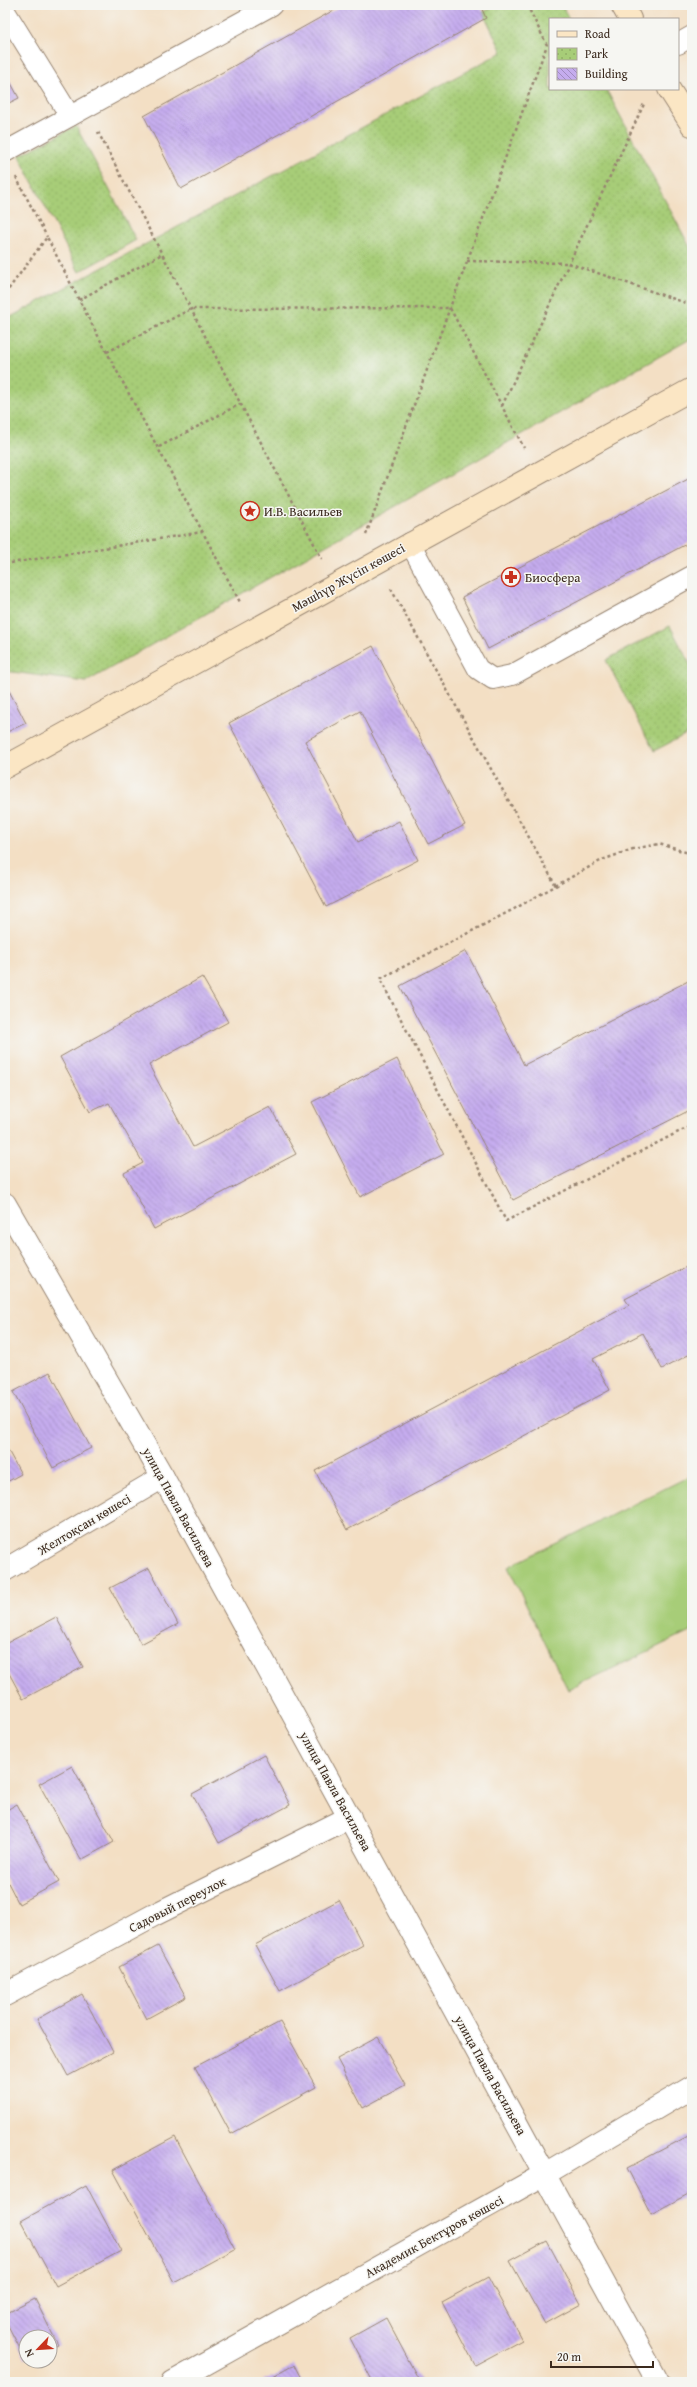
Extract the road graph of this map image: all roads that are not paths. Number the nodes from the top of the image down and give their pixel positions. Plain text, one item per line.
1 (272, 5) edge
2 (622, 5) edge
3 (5, 11) edge
4 (629, 18) edge
5 (692, 36) edge
6 (679, 43) edge
7 (670, 90) edge
8 (77, 112) junction
9 (692, 125) edge
10 (9, 161) edge
11 (692, 389) edge
12 (410, 543) junction
13 (692, 576) edge
14 (5, 767) edge
15 (5, 1204) edge
16 (163, 1477) junction
17 (5, 1570) edge
18 (350, 1817) junction
19 (5, 1995) edge
20 (692, 2087) edge
21 (545, 2174) junction
22 (173, 2382) edge
23 (658, 2382) edge

1 - 8 lane
2 - 4 street
3 - 8 lane
5 - 6 lane
7 - 9 street
8 - 10 lane
11 - 12 street, Мәшһүр Жүсіп көшесі
12 - 13 lane
12 - 14 street, Мәшһүр Жүсіп көшесі
15 - 16 street, улица Павла Васильева
16 - 17 street, Желтоқсан көшесі
16 - 18 street, улица Павла Васильева
18 - 19 street, Садовый переулок
18 - 21 street, улица Павла Васильева
20 - 21 street, Академик Бектұров көшесі
21 - 22 street, Академик Бектұров көшесі
21 - 23 street, улица Павла Васильева

